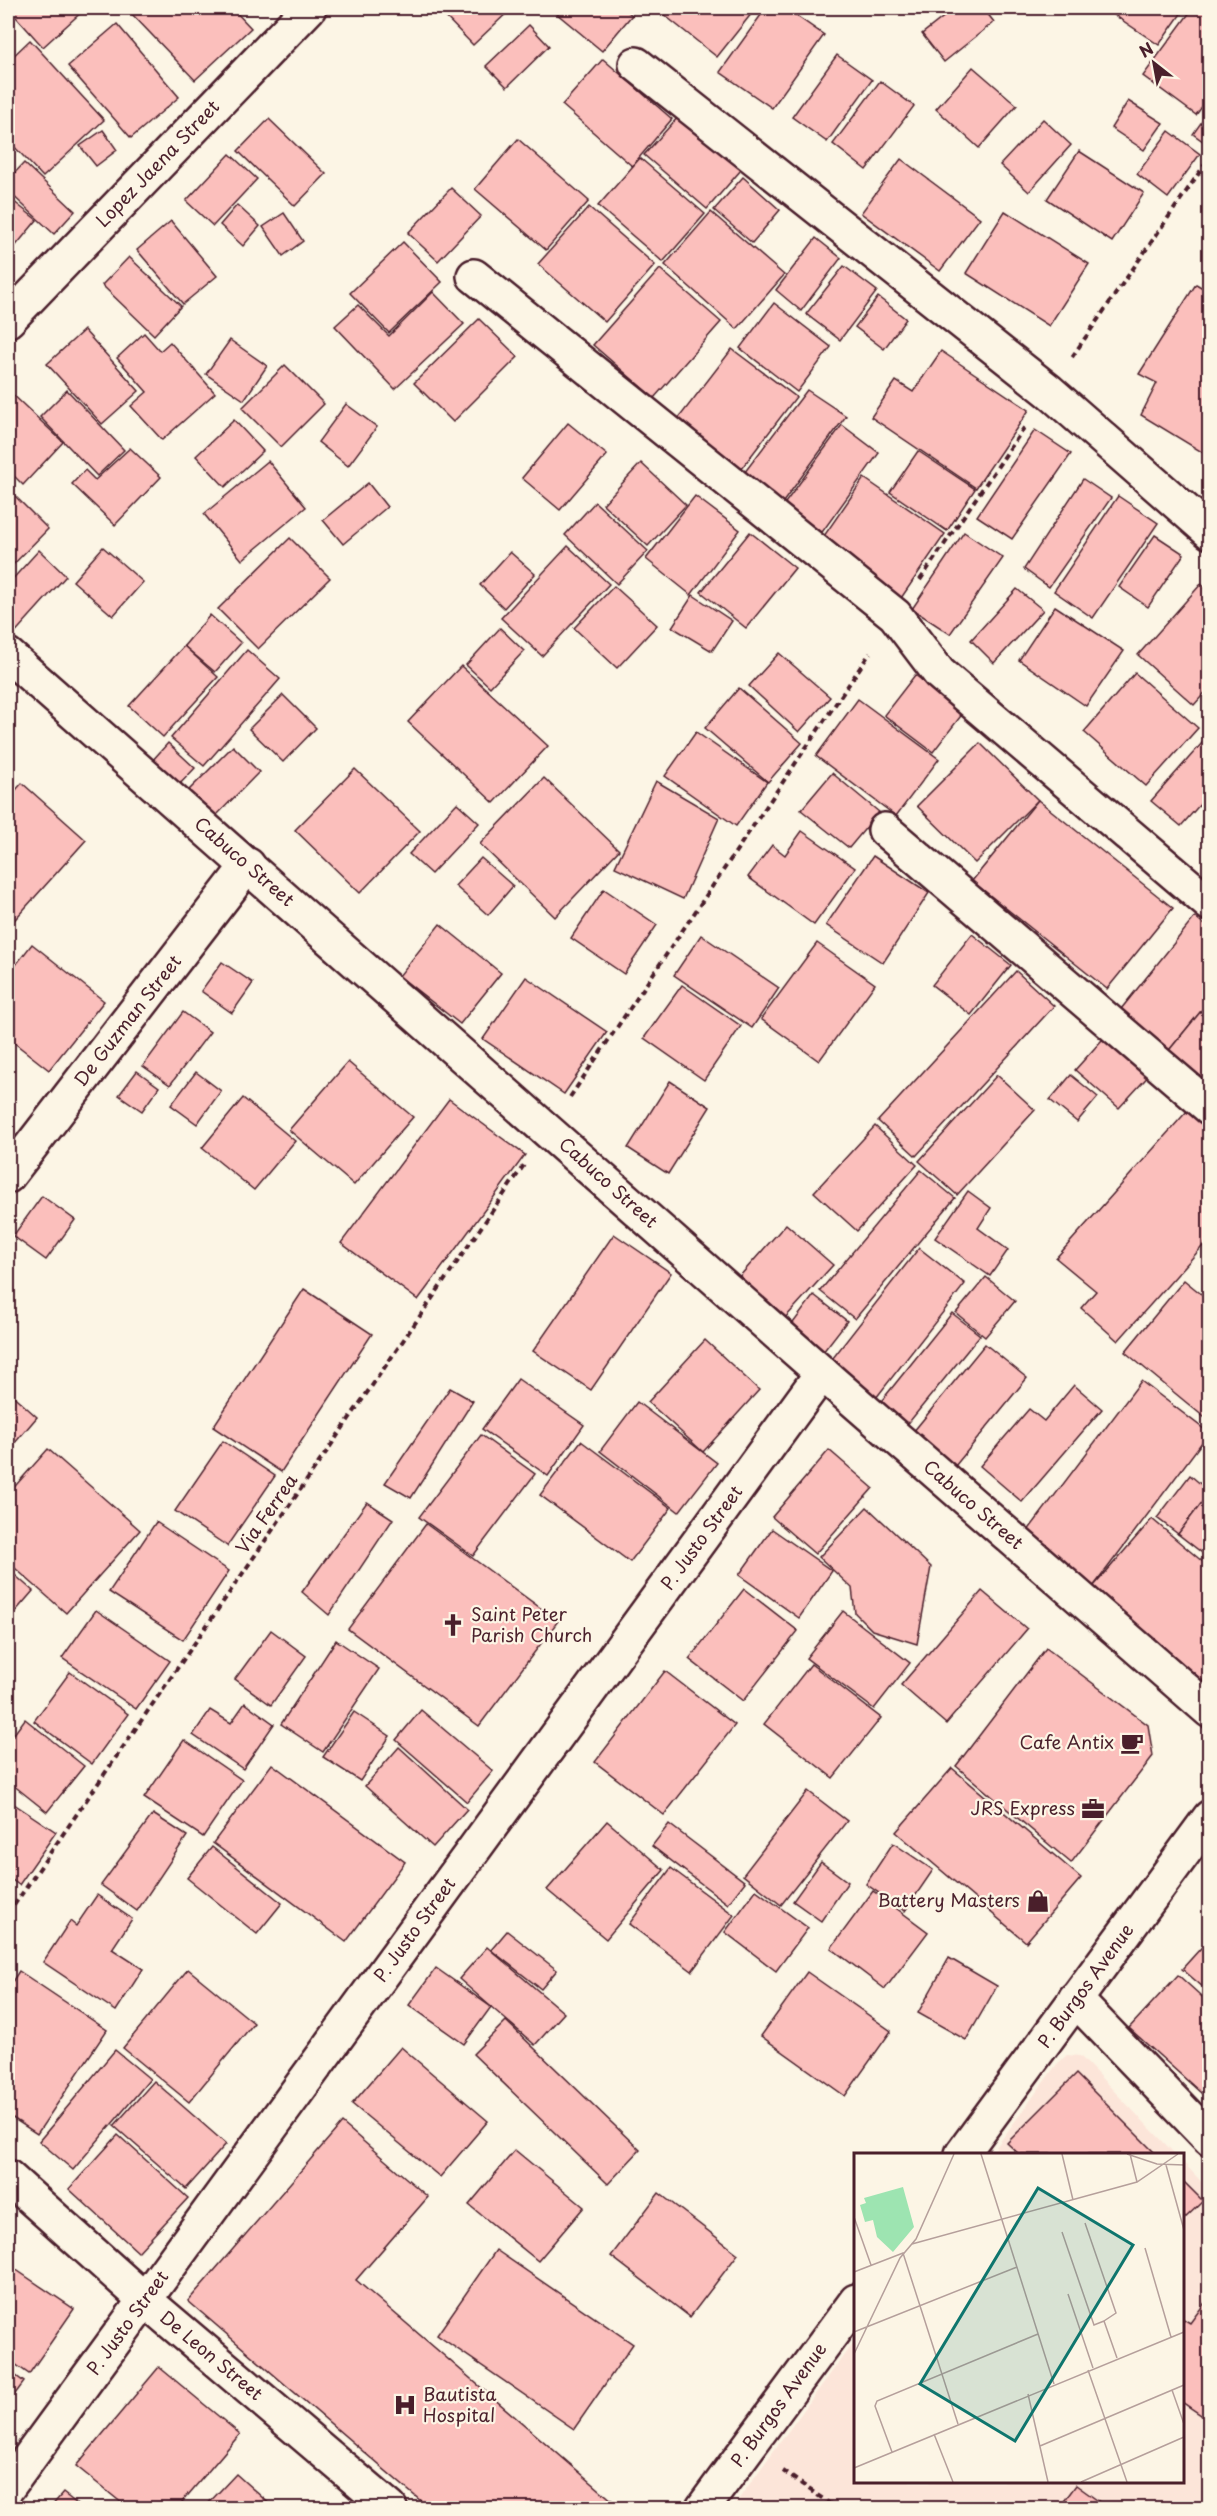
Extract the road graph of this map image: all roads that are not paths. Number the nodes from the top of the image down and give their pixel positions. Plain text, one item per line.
1 (309, 8) edge
2 (636, 64) dead end
3 (474, 276) dead end
4 (8, 320) edge
5 (1209, 532) edge
6 (8, 655) edge
7 (885, 830) dead end
8 (248, 865) junction
9 (1209, 904) edge
10 (1209, 1108) edge
11 (8, 1176) edge
12 (822, 1373) junction
13 (1209, 1711) edge
14 (1209, 1817) edge
15 (1075, 1999) junction
16 (1209, 2139) edge
17 (963, 2153) edge
18 (8, 2177) edge
19 (145, 2300) junction
20 (854, 2302) edge
21 (8, 2487) edge
22 (390, 2508) edge
23 (703, 2508) edge

1 - 4 street, Lopez Jaena Street
2 - 5 street
3 - 9 street
6 - 8 street, Cabuco Street
7 - 10 street
8 - 11 street, De Guzman Street
8 - 12 street, Cabuco Street
12 - 13 street, Cabuco Street
12 - 19 street, P. Justo Street
14 - 15 street, P. Burgos Avenue
15 - 16 street
15 - 17 street, P. Burgos Avenue
18 - 19 street, De Leon Street
19 - 21 street, P. Justo Street
19 - 22 street, De Leon Street
20 - 23 street, P. Burgos Avenue

